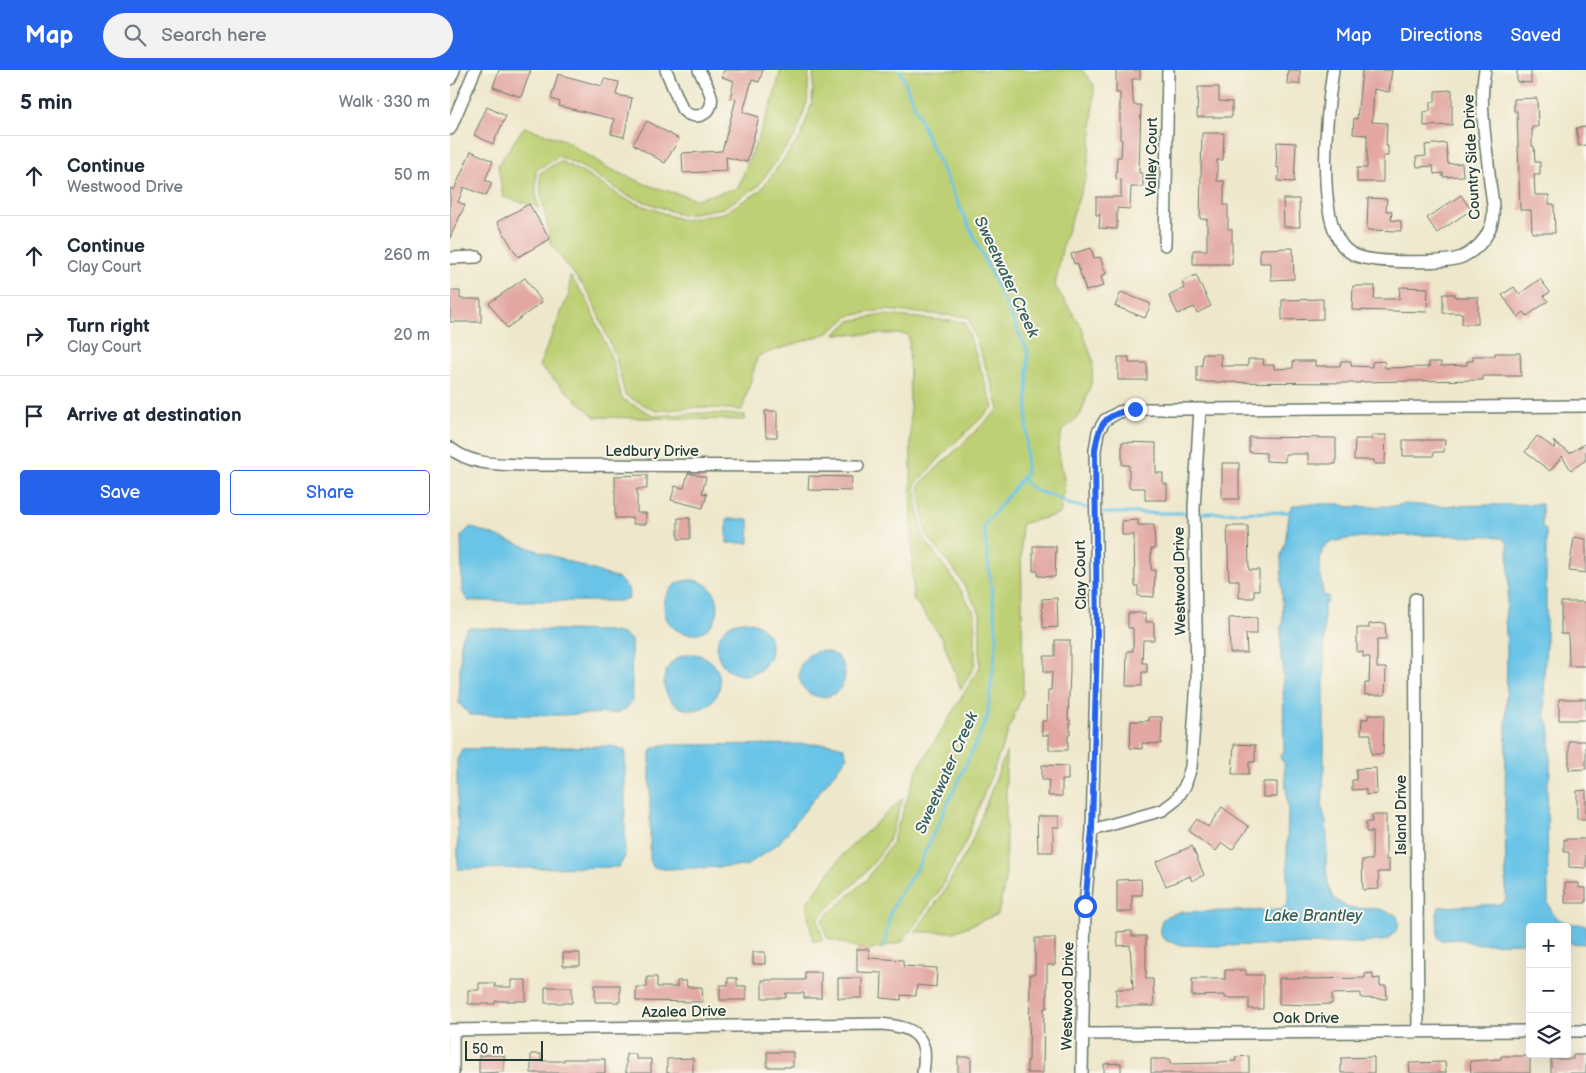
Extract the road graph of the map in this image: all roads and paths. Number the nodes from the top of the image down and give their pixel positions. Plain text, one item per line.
1 (454, 70) edge
2 (475, 70) edge
3 (666, 70) edge
4 (699, 70) edge
5 (1168, 70) edge
6 (1333, 70) edge
7 (1485, 70) edge
8 (450, 79) edge
9 (450, 129) edge
10 (1165, 245) dead end
11 (477, 257) dead end
12 (450, 258) edge
13 (1586, 406) edge
14 (1200, 410) junction
15 (450, 448) edge
16 (858, 466) dead end
17 (1415, 599) dead end
18 (1092, 830) junction
19 (452, 1030) edge
20 (1571, 1031) edge
21 (1586, 1031) edge
22 (1418, 1032) junction
23 (1526, 1032) edge
24 (1083, 1034) junction
25 (453, 1073) edge
26 (924, 1073) edge
27 (1082, 1073) edge

1 - 8 street
2 - 9 street
3 - 4 street
5 - 10 street, Valley Court
6 - 7 street, Country Side Drive
11 - 12 street
13 - 14 street
14 - 18 street, Westwood Drive
14 - 18 street, Clay Court
15 - 16 street, Ledbury Drive
17 - 22 street, Island Drive
18 - 24 street, Westwood Drive
19 - 25 street
19 - 26 street, Azalea Drive
20 - 21 street
22 - 23 street, Oak Drive
22 - 24 street, Oak Drive
24 - 27 street, Westwood Drive

